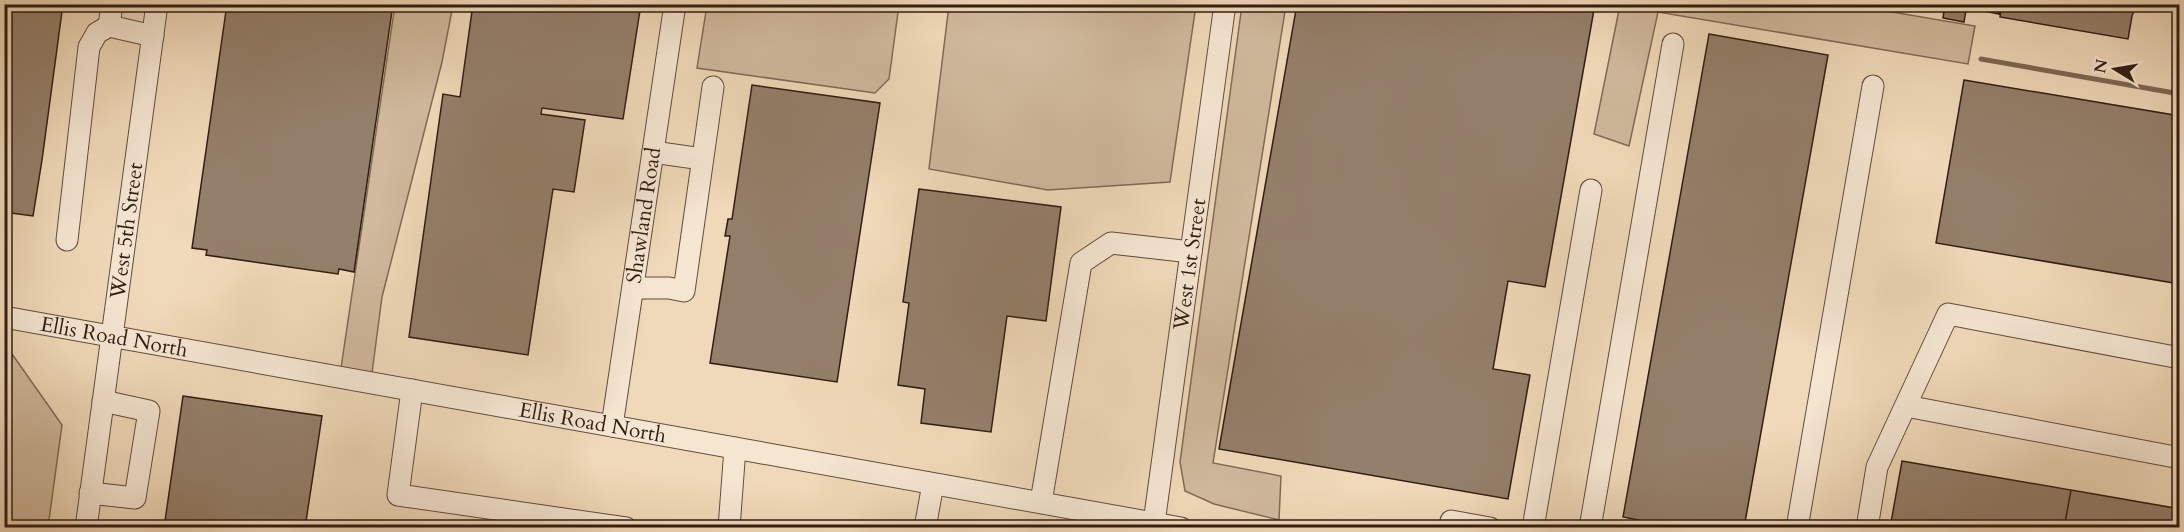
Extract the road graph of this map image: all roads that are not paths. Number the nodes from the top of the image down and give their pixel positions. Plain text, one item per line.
1 (112, 4) edge
2 (157, 4) edge
3 (675, 4) edge
4 (1225, 4) edge
5 (109, 26) junction
6 (153, 36) junction
7 (1673, 44) dead end
8 (1873, 86) dead end
9 (713, 87) dead end
10 (653, 152) junction
11 (702, 159) junction
12 (1591, 190) dead end
13 (67, 240) dead end
14 (1191, 252) junction
15 (633, 288) junction
16 (4, 317) edge
17 (112, 337) junction
18 (2180, 358) edge
19 (412, 390) junction
20 (103, 401) junction
21 (1906, 406) junction
22 (612, 426) junction
23 (735, 448) junction
24 (2180, 458) edge
25 (933, 484) junction
26 (90, 493) junction
27 (1041, 502) junction
28 (1451, 521) dead end
29 (1155, 525) edge
30 (86, 528) edge
31 (626, 528) edge
32 (729, 528) edge
33 (925, 528) edge
34 (1181, 528) edge
35 (1490, 528) edge
36 (1533, 528) edge
37 (1590, 528) edge
38 (1797, 528) edge
39 (1867, 528) edge

1 - 5 street
2 - 6 street, West 5th Street
3 - 10 street, Shawland Road
4 - 14 street, West 1st Street
5 - 6 street
5 - 13 street
6 - 17 street, West 5th Street
7 - 37 street
8 - 38 street
9 - 11 street
10 - 11 street
10 - 15 street, Shawland Road
11 - 15 street
12 - 36 street
14 - 27 street
14 - 29 street, West 1st Street
15 - 22 street, Shawland Road
16 - 17 street, Ellis Road North
17 - 19 street, Ellis Road North
17 - 20 street, West 5th Street
18 - 21 street
19 - 22 street, Ellis Road North
19 - 31 street
20 - 26 street, West 5th Street
20 - 26 street
21 - 24 street
21 - 39 street
22 - 23 street, Ellis Road North
23 - 25 street, Ellis Road North
23 - 32 street
25 - 27 street, Ellis Road North
25 - 33 street
26 - 30 street, West 5th Street
27 - 29 street, Ellis Road North
28 - 35 street
29 - 34 street, Ellis Road North

